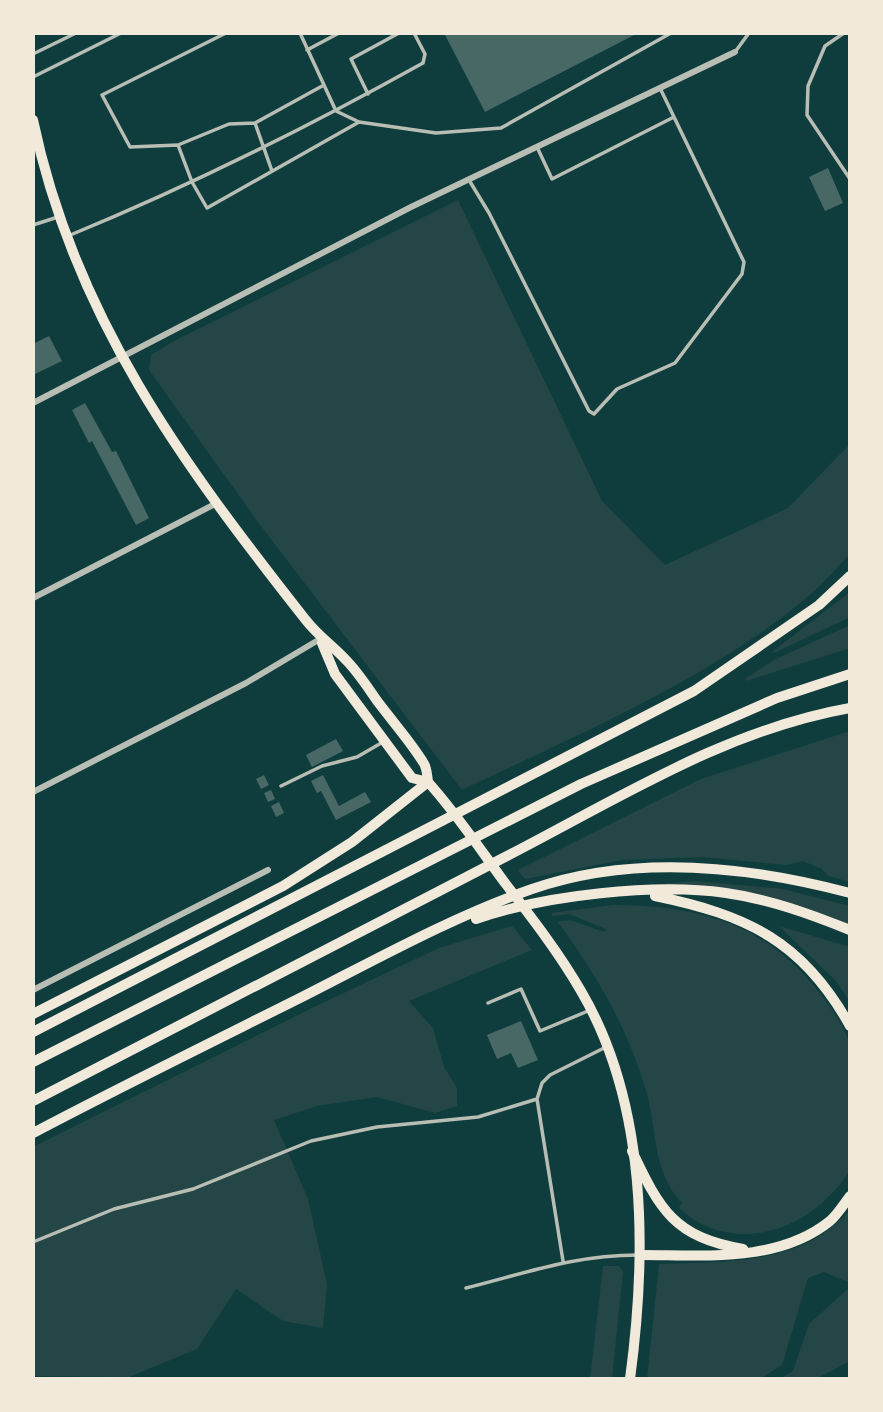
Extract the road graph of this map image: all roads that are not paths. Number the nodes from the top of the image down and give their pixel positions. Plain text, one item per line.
1 (76, 33) edge
2 (121, 33) edge
3 (226, 33) edge
4 (300, 33) edge
5 (339, 33) edge
6 (398, 33) edge
7 (414, 33) edge
8 (671, 33) edge
9 (749, 33) edge
10 (844, 33) edge
11 (307, 50) junction
12 (735, 52) joint
13 (33, 54) edge
14 (33, 77) edge
15 (324, 85) junction
16 (660, 88) junction
17 (368, 94) junction
18 (336, 111) junction
19 (674, 117) junction
20 (33, 121) edge
21 (359, 122) junction
22 (255, 123) junction
23 (178, 145) junction
24 (263, 147) junction
25 (537, 147) junction
26 (272, 171) junction
27 (469, 179) junction
28 (850, 179) edge
29 (192, 182) junction
30 (59, 216) junction
31 (33, 225) edge
32 (66, 237) junction
33 (122, 358) junction
34 (33, 403) edge
35 (215, 504) junction
36 (850, 576) edge
37 (33, 598) edge
38 (320, 639) junction
39 (850, 674) edge
40 (850, 708) edge
41 (385, 740) junction
42 (428, 782) junction
43 (281, 786) dead end
44 (33, 792) edge
45 (268, 870) dead end
46 (639, 892) junction
47 (850, 893) edge
48 (850, 930) edge
49 (415, 940) junction
50 (33, 990) edge
51 (488, 1003) dead end
52 (590, 1010) junction
53 (33, 1014) edge
54 (850, 1026) edge
55 (33, 1032) edge
56 (606, 1047) junction
57 (33, 1062) edge
58 (537, 1099) junction
59 (33, 1101) edge
60 (33, 1133) edge
61 (632, 1151) junction
62 (850, 1196) edge
63 (33, 1242) edge
64 (759, 1252) junction
65 (642, 1255) junction
66 (563, 1261) junction
67 (466, 1288) dead end
68 (631, 1379) edge

1 - 13 lane
2 - 14 lane
3 - 23 lane
4 - 11 lane
5 - 11 lane
6 - 17 lane
7 - 17 lane
8 - 21 lane
9 - 12 lane
10 - 28 lane
11 - 15 lane
12 - 16 street
15 - 18 lane
15 - 22 lane
16 - 19 lane
16 - 25 street
17 - 18 lane
18 - 21 lane
18 - 24 lane
19 - 25 lane
19 - 27 lane
20 - 30 main road
21 - 26 lane
22 - 23 lane
22 - 24 lane
23 - 29 lane
24 - 26 lane
24 - 29 lane
25 - 27 street
26 - 29 lane
27 - 33 street
29 - 32 lane
30 - 31 lane
30 - 32 main road
32 - 33 main road
33 - 34 street
33 - 35 main road
35 - 37 street
35 - 38 main road
36 - 55 highway
38 - 41 main road
38 - 42 main road
38 - 44 street
39 - 57 highway
40 - 59 highway
41 - 42 main road
41 - 43 lane
42 - 52 main road
42 - 53 highway
45 - 50 street
46 - 48 highway
46 - 49 highway
46 - 54 highway
47 - 49 highway
49 - 60 highway
51 - 52 lane
52 - 56 main road
56 - 58 lane
56 - 61 main road
58 - 63 lane
58 - 66 lane
61 - 64 highway
61 - 65 main road
62 - 64 highway
64 - 65 highway
65 - 66 lane
65 - 68 main road
66 - 67 lane

